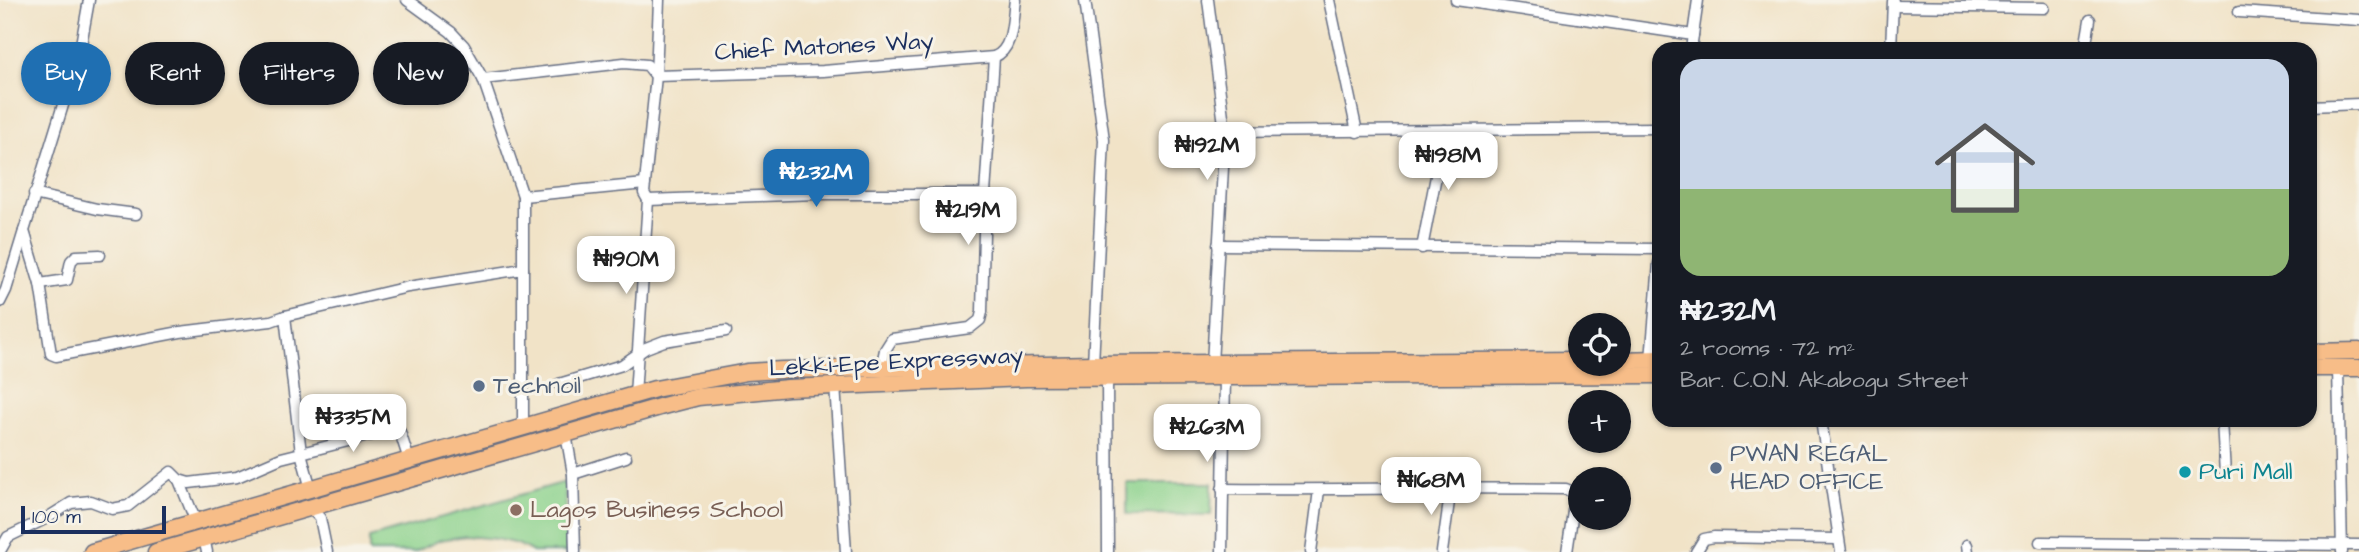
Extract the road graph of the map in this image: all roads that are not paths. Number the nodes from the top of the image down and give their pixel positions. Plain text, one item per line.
1 (89, 0) edge
2 (407, 0) edge
3 (659, 0) edge
4 (1015, 0) edge
5 (1085, 0) edge
6 (1208, 0) edge
7 (1329, 0) edge
8 (1456, 0) edge
9 (1698, 0) edge
10 (1893, 3) edge
11 (1976, 4) edge
12 (2044, 8) dead end
13 (2239, 12) dead end
14 (2090, 20) dead end
15 (2359, 20) edge
16 (1693, 35) junction
17 (1692, 42) edge
18 (1891, 42) edge
19 (2086, 42) edge
20 (994, 57) junction
21 (656, 76) junction
22 (483, 79) junction
23 (2359, 104) edge
24 (2317, 106) edge
25 (1652, 128) edge
26 (1445, 130) junction
27 (1225, 132) junction
28 (1357, 132) junction
29 (645, 184) junction
30 (34, 194) junction
31 (985, 194) junction
32 (523, 196) junction
33 (648, 200) junction
34 (136, 214) dead end
35 (24, 231) junction
36 (1218, 245) junction
37 (1422, 248) junction
38 (1652, 249) edge
39 (100, 255) dead end
40 (523, 269) junction
41 (40, 284) junction
42 (0, 302) edge
43 (285, 316) junction
44 (726, 331) dead end
45 (2359, 351) edge
46 (2317, 352) edge
47 (638, 353) junction
48 (1652, 359) edge
49 (1568, 360) edge
50 (1631, 360) edge
51 (1212, 364) junction
52 (1093, 365) junction
53 (881, 368) junction
54 (2317, 368) edge
55 (2338, 368) junction
56 (2359, 368) edge
57 (1358, 369) junction
58 (1652, 374) edge
59 (1225, 377) junction
60 (1107, 378) junction
61 (559, 384) dead end
62 (835, 385) junction
63 (635, 395) junction
64 (523, 427) junction
65 (1822, 427) edge
66 (2222, 427) edge
67 (566, 434) junction
68 (301, 453) junction
69 (626, 457) dead end
70 (409, 460) junction
71 (573, 474) junction
72 (2225, 474) dead end
73 (179, 480) junction
74 (1451, 487) junction
75 (311, 489) junction
76 (1222, 489) junction
77 (1319, 490) junction
78 (310, 508) junction
79 (196, 522) junction
80 (1838, 539) junction
81 (2040, 542) dead end
82 (206, 545) edge
83 (2359, 545) edge
84 (2342, 549) edge
85 (0, 551) edge
86 (92, 552) edge
87 (156, 552) edge
88 (327, 552) edge
89 (575, 552) edge
90 (846, 552) edge
91 (1108, 552) edge
92 (1222, 552) edge
93 (1311, 552) edge
94 (1442, 552) edge
95 (1567, 552) edge
96 (1696, 552) edge
97 (1840, 552) edge

1 - 30 street
2 - 22 street
3 - 21 street
4 - 20 street
5 - 52 street
6 - 27 street
7 - 28 street
8 - 16 street
9 - 16 street
10 - 11 street
10 - 18 street
11 - 12 street
13 - 15 street
14 - 19 street
16 - 17 street
20 - 21 street, Chief Matones Way
20 - 31 street
21 - 22 street
21 - 29 street
22 - 32 street
23 - 24 street
25 - 26 street
26 - 28 street
26 - 37 street
27 - 28 street
27 - 36 street
29 - 32 street
29 - 33 street
30 - 34 street
30 - 35 street
31 - 33 street
31 - 53 street
32 - 40 street
33 - 47 street
35 - 41 street
35 - 42 street
36 - 37 street
36 - 51 street
37 - 38 street
39 - 41 street
40 - 43 street
40 - 64 street
41 - 43 street
43 - 68 street
44 - 47 street
45 - 46 highway
47 - 61 street
47 - 63 street
48 - 50 highway
49 - 57 highway, Lekki-Epe Expressway
51 - 52 highway, Lekki-Epe Expressway
51 - 57 highway, Lekki-Epe Expressway
52 - 53 highway, Lekki-Epe Expressway
53 - 63 highway, Lekki-Epe Expressway
54 - 55 highway
55 - 56 highway
55 - 84 street
57 - 58 highway, Lekki-Epe Expressway
57 - 59 highway, Lekki-Epe Expressway
59 - 60 highway, Lekki-Epe Expressway
59 - 76 street
60 - 62 highway, Lekki-Epe Expressway
60 - 91 street
62 - 67 highway, Lekki-Epe Expressway
62 - 90 street
63 - 64 highway, Lekki-Epe Expressway
64 - 70 highway, Lekki-Epe Expressway
65 - 80 street
66 - 72 street
67 - 71 street
67 - 78 highway, Lekki-Epe Expressway
68 - 70 street
68 - 73 street
68 - 75 street
69 - 71 street
70 - 75 highway, Lekki-Epe Expressway
71 - 89 street
73 - 79 street
73 - 85 street
74 - 77 street
74 - 94 street
74 - 95 street
75 - 79 highway, Lekki-Epe Expressway
76 - 77 street
76 - 92 street
77 - 93 street
78 - 82 highway, Lekki-Epe Expressway
78 - 88 street
79 - 86 highway, Lekki-Epe Expressway
80 - 96 street
80 - 97 street
81 - 84 street
82 - 87 highway, Lekki-Epe Expressway
83 - 84 street

